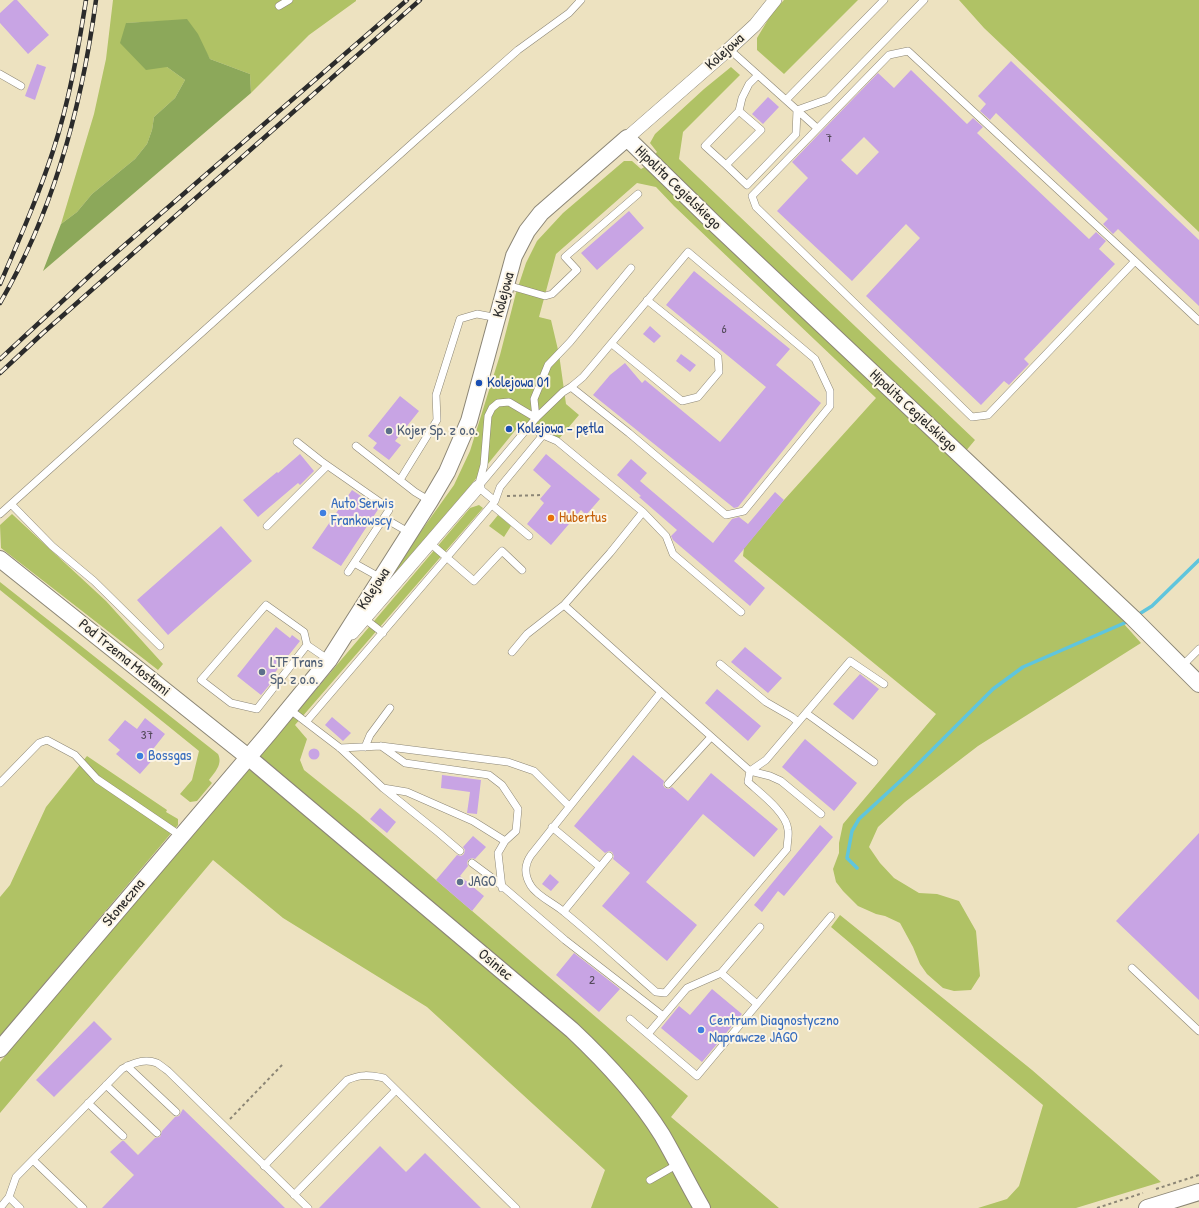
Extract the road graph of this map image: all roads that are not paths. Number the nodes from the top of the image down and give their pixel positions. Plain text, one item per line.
1 (289, 0) edge
2 (581, 0) edge
3 (775, 0) edge
4 (884, 0) edge
5 (924, 0) edge
6 (279, 6) dead end
7 (729, 49) junction
8 (0, 74) edge
9 (758, 75) junction
10 (21, 86) dead end
11 (786, 100) junction
12 (797, 110) junction
13 (739, 111) junction
14 (816, 128) junction
15 (627, 138) junction
16 (726, 165) junction
17 (638, 194) dead end
18 (1136, 261) junction
19 (631, 268) dead end
20 (507, 285) junction
21 (647, 300) junction
22 (498, 318) junction
23 (1199, 321) edge
24 (612, 344) junction
25 (571, 387) junction
26 (536, 418) junction
27 (529, 426) junction
28 (543, 435) junction
29 (297, 442) dead end
30 (356, 446) dead end
31 (328, 466) junction
32 (400, 480) junction
33 (478, 487) junction
34 (430, 501) junction
35 (494, 503) junction
36 (11, 504) junction
37 (643, 512) junction
38 (0, 514) edge
39 (384, 518) junction
40 (267, 526) dead end
41 (410, 533) junction
42 (529, 536) dead end
43 (430, 544) junction
44 (447, 558) junction
45 (0, 559) edge
46 (354, 563) junction
47 (522, 570) dead end
48 (348, 572) dead end
49 (381, 578) junction
50 (564, 605) junction
51 (741, 612) dead end
52 (365, 619) junction
53 (383, 633) junction
54 (307, 645) junction
55 (160, 646) dead end
56 (1199, 649) edge
57 (512, 652) dead end
58 (329, 660) junction
59 (720, 664) dead end
60 (1181, 667) junction
61 (884, 684) dead end
62 (1199, 684) edge
63 (661, 692) junction
64 (390, 708) dead end
65 (289, 709) junction
66 (806, 713) junction
67 (306, 722) junction
68 (798, 722) junction
69 (711, 737) junction
70 (381, 746) junction
71 (365, 747) junction
72 (340, 748) junction
73 (248, 757) junction
74 (874, 762) dead end
75 (750, 771) junction
76 (0, 783) edge
77 (668, 784) dead end
78 (383, 788) junction
79 (569, 806) junction
80 (822, 814) dead end
81 (552, 827) junction
82 (181, 836) junction
83 (505, 841) junction
84 (460, 851) dead end
85 (609, 856) dead end
86 (472, 863) dead end
87 (600, 867) junction
88 (502, 888) junction
89 (564, 911) junction
90 (831, 916) dead end
91 (760, 927) dead end
92 (1132, 968) dead end
93 (721, 973) junction
94 (757, 1004) junction
95 (663, 1016) junction
96 (630, 1019) dead end
97 (1199, 1031) edge
98 (648, 1034) junction
99 (0, 1049) edge
100 (127, 1066) junction
101 (106, 1085) junction
102 (396, 1090) junction
103 (88, 1103) junction
104 (176, 1112) dead end
105 (156, 1133) dead end
106 (123, 1136) dead end
107 (33, 1160) junction
108 (678, 1164) junction
109 (264, 1166) junction
110 (650, 1180) dead end
111 (1199, 1192) edge
112 (294, 1195) junction
113 (9, 1197) junction
114 (0, 1208) edge
115 (20, 1208) edge
116 (83, 1208) edge
117 (308, 1208) edge
118 (516, 1208) edge
119 (702, 1208) edge
120 (1146, 1208) edge

1 - 6 lane
2 - 36 lane
3 - 7 street, Kolejowa
4 - 11 lane
5 - 12 lane
7 - 9 lane
7 - 15 street, Kolejowa
8 - 10 lane
9 - 11 lane
9 - 13 lane
11 - 12 lane
12 - 14 lane
12 - 16 lane
13 - 16 lane
13 - 16 lane
14 - 18 lane
14 - 18 lane
15 - 20 street, Kolejowa
15 - 60 street, Hipolita Cegielskiego
17 - 20 lane
18 - 23 lane
19 - 26 lane
20 - 22 street, Kolejowa
21 - 24 lane
21 - 24 lane
21 - 25 lane
22 - 32 lane
22 - 34 street, Kolejowa
24 - 25 lane
25 - 26 lane
26 - 27 lane, Kolejowa
26 - 33 lane, Kolejowa
27 - 28 lane
27 - 33 lane, Kolejowa
28 - 35 lane
28 - 37 lane
29 - 31 lane
30 - 32 lane
31 - 39 lane
31 - 40 lane
32 - 34 lane
33 - 35 lane
33 - 43 street, Kolejowa
34 - 41 street, Kolejowa
35 - 42 lane
35 - 44 lane
36 - 38 lane
36 - 55 lane
37 - 50 lane
37 - 51 lane
39 - 41 lane
39 - 46 lane
41 - 49 street, Kolejowa
43 - 44 lane
43 - 52 street, Kolejowa
44 - 47 lane
44 - 53 lane
45 - 73 street, Pod Trzema Mostami
46 - 48 lane
46 - 49 lane
49 - 58 street, Kolejowa
50 - 57 lane
50 - 63 lane
52 - 53 lane
52 - 58 street, Kolejowa
53 - 67 lane
54 - 54 lane
54 - 58 lane
56 - 60 lane
58 - 65 street, Kolejowa
59 - 68 lane
60 - 62 street, Hipolita Cegielskiego
61 - 66 lane
63 - 69 lane
63 - 79 lane
64 - 71 lane
65 - 67 lane
65 - 73 street, Kolejowa
66 - 68 lane
66 - 74 lane
67 - 72 lane
68 - 75 lane
69 - 75 lane
69 - 77 lane
70 - 71 lane
70 - 79 lane
70 - 83 lane
71 - 72 lane
72 - 78 lane
73 - 82 street, Słoneczna
73 - 108 street, Osiniec
75 - 80 lane
75 - 89 lane
76 - 82 lane
78 - 83 lane
78 - 84 lane
79 - 81 lane
81 - 87 lane
81 - 89 lane
82 - 99 street, Słoneczna
83 - 88 lane
85 - 87 lane
86 - 88 lane
87 - 89 lane
88 - 95 lane
90 - 94 lane
91 - 93 lane
92 - 97 lane
93 - 94 lane
93 - 95 lane
94 - 98 lane
95 - 98 lane
96 - 98 lane
100 - 101 lane
100 - 104 lane
100 - 109 lane
101 - 103 lane
101 - 105 lane
102 - 109 lane
102 - 112 lane
102 - 118 lane
103 - 106 lane
103 - 107 lane
107 - 113 lane
107 - 116 lane
108 - 110 lane
108 - 119 street, Osiniec
109 - 112 lane
111 - 120 street
112 - 117 lane
113 - 114 lane
113 - 115 lane

